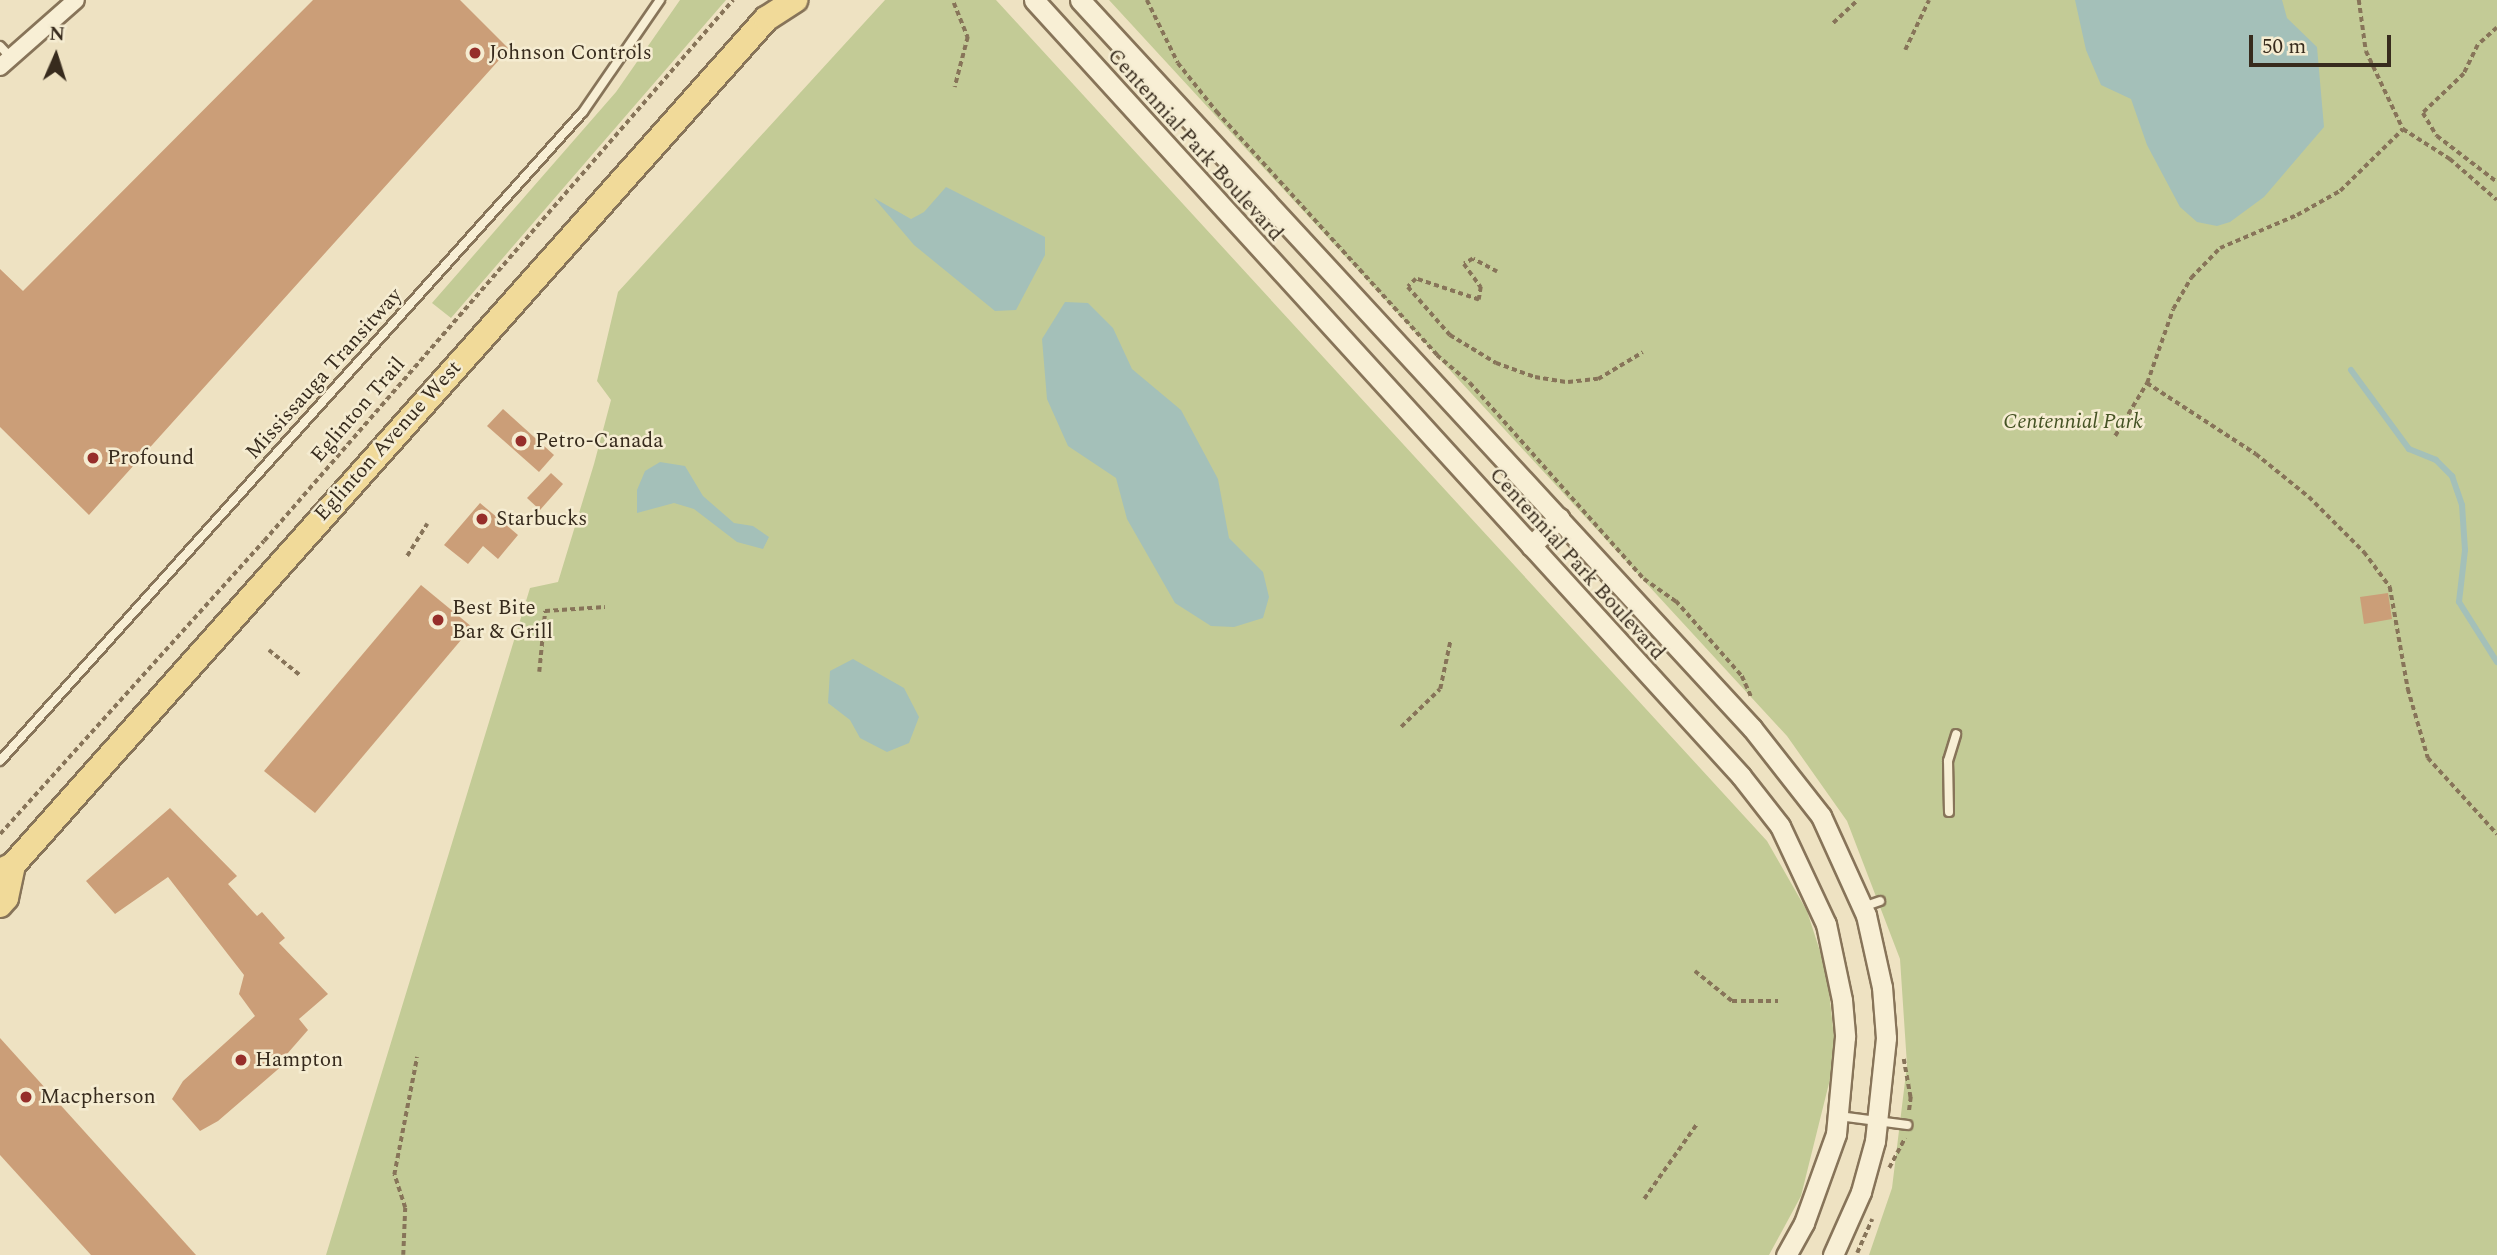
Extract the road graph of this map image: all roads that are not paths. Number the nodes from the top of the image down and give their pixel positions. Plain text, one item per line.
1 (76, 0) edge
2 (660, 0) edge
3 (796, 0) edge
4 (1034, 0) edge
5 (1080, 0) edge
6 (769, 10) edge
7 (4, 57) edge
8 (1559, 518) junction
9 (1531, 546) junction
10 (1956, 734) dead end
11 (0, 761) edge
12 (1949, 812) dead end
13 (6, 868) edge
14 (0, 905) edge
15 (1839, 1116) junction
16 (1879, 1121) junction
17 (1907, 1125) dead end
18 (1786, 1255) edge
19 (1833, 1255) edge

1 - 7 street
2 - 11 lane, Mississauga Transitway
3 - 6 main road, Eglinton Avenue West
4 - 9 street, Centennial Park Boulevard
5 - 8 street, Centennial Park Boulevard
6 - 13 main road, Eglinton Avenue West
8 - 9 street
8 - 16 street, Centennial Park Boulevard
9 - 15 street, Centennial Park Boulevard
10 - 12 lane
13 - 14 main road, Eglinton Avenue West
15 - 16 lane
15 - 18 street, Centennial Park Boulevard
16 - 17 lane
16 - 19 street, Centennial Park Boulevard

